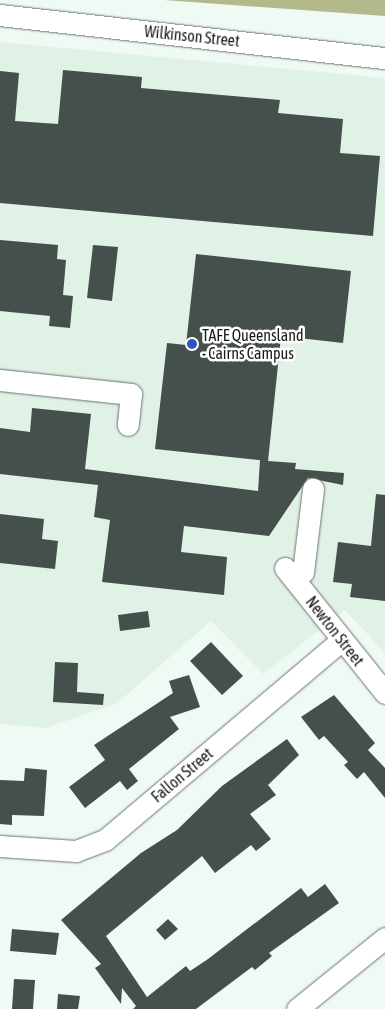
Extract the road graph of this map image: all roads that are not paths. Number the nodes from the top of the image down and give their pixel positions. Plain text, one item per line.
1 (0, 14) edge
2 (385, 58) edge
3 (0, 380) edge
4 (128, 425) dead end
5 (313, 488) dead end
6 (342, 640) junction
7 (385, 693) edge
8 (0, 846) edge
9 (385, 938) edge
10 (318, 993) junction
11 (297, 1009) edge
12 (302, 1009) edge

1 - 2 street, Wilkinson Street
3 - 4 street
5 - 6 street, Newton Street
6 - 7 street, Newton Street
6 - 8 street, Fallon Street
9 - 10 street
10 - 11 street
10 - 12 street

